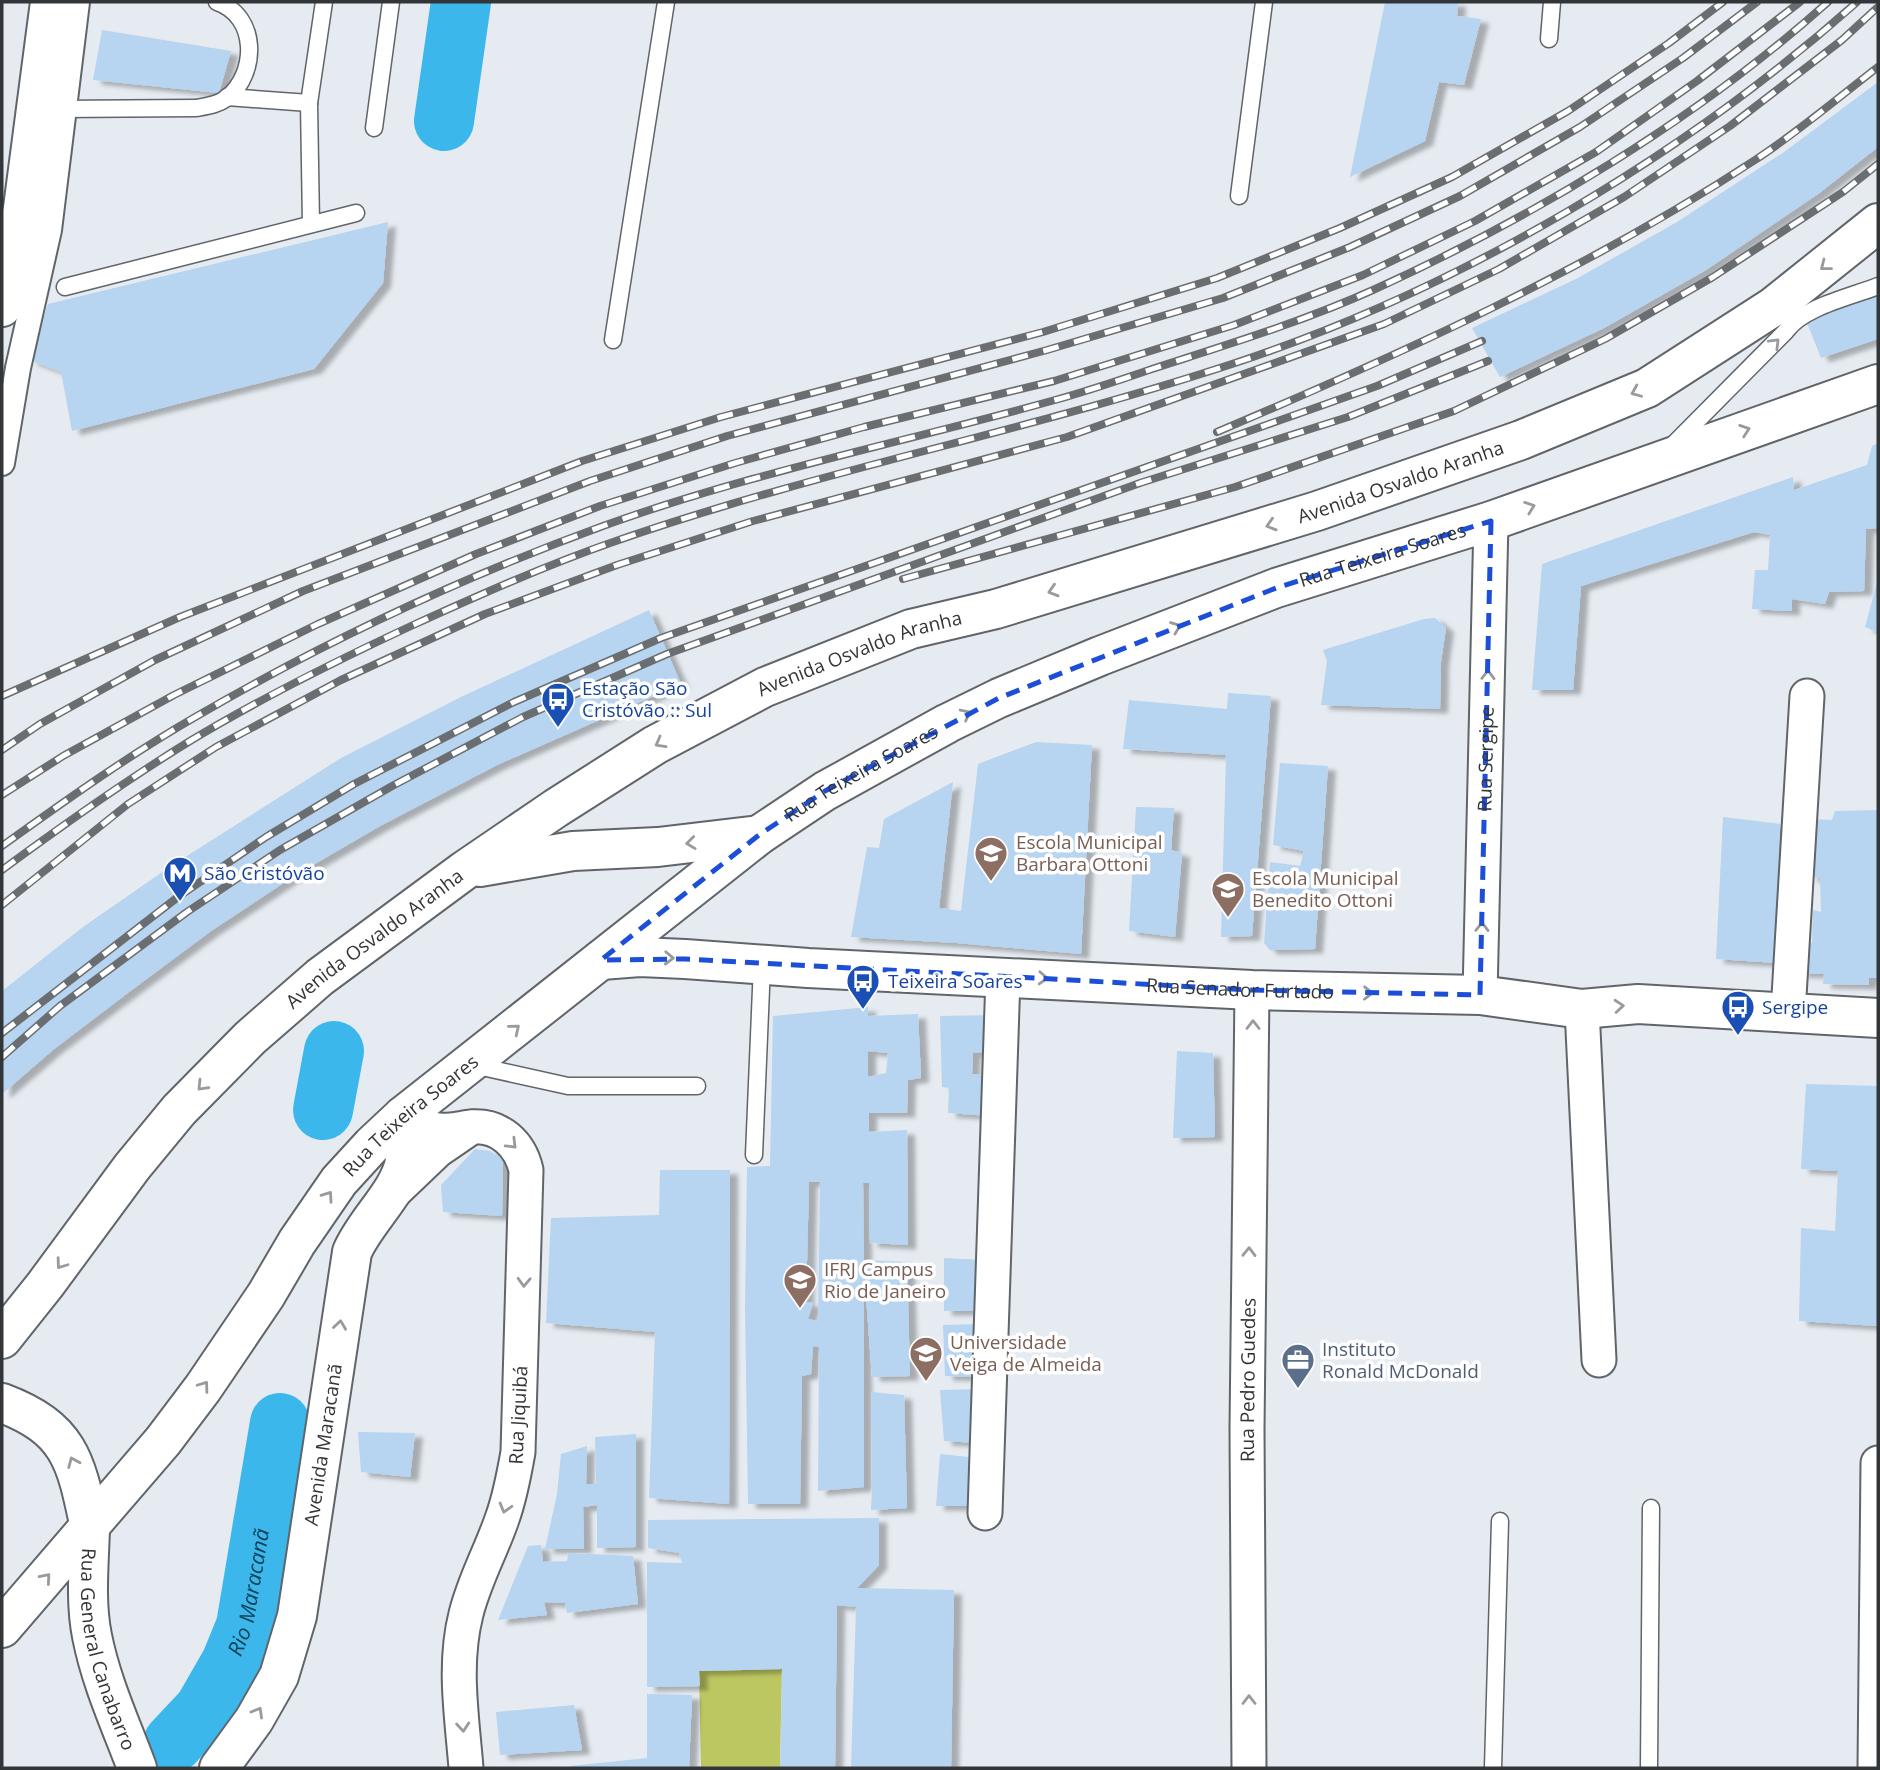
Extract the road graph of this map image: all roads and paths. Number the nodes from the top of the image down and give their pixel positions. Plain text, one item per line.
1 (50, 2) edge
2 (77, 2) edge
3 (217, 2) edge
4 (324, 2) edge
5 (391, 2) edge
6 (666, 2) edge
7 (1264, 2) edge
8 (1552, 2) edge
9 (1549, 39) dead end
10 (227, 97) junction
11 (309, 103) junction
12 (50, 109) junction
13 (374, 128) dead end
14 (1239, 196) dead end
15 (23, 208) junction
16 (356, 213) dead end
17 (1878, 223) edge
18 (311, 224) junction
19 (2, 245) edge
20 (1878, 286) edge
21 (65, 287) dead end
22 (2, 307) edge
23 (613, 340) dead end
24 (1878, 384) edge
25 (1658, 460) junction
26 (2, 463) edge
27 (1491, 521) junction
28 (1807, 696) dead end
29 (759, 835) junction
30 (465, 870) junction
31 (601, 960) junction
32 (762, 964) junction
33 (1003, 977) junction
34 (1252, 990) junction
35 (1480, 996) junction
36 (1582, 1009) junction
37 (1788, 1013) junction
38 (1878, 1018) edge
39 (470, 1065) junction
40 (697, 1086) dead end
41 (403, 1116) junction
42 (472, 1127) junction
43 (754, 1155) dead end
44 (379, 1207) junction
45 (2, 1339) edge
46 (1599, 1360) dead end
47 (2, 1403) edge
48 (1878, 1463) edge
49 (1651, 1508) dead end
50 (985, 1513) dead end
51 (1500, 1521) dead end
52 (89, 1528) junction
53 (2, 1628) edge
54 (137, 1768) edge
55 (219, 1768) edge
56 (466, 1768) edge
57 (1249, 1768) edge
58 (1493, 1768) edge
59 (1649, 1768) edge
60 (1875, 1768) edge

1 - 12 main road
2 - 12 street
3 - 10 lane
4 - 11 lane
5 - 13 lane
6 - 23 lane
7 - 14 lane
8 - 9 lane
10 - 11 lane
10 - 12 lane
11 - 18 lane
12 - 15 main road
12 - 26 street
15 - 19 main road
15 - 22 main road
16 - 18 lane
17 -> 30 main road, Avenida Osvaldo Aranha
18 - 21 lane
25 -> 20 lane
25 -> 24 main road, Rua Teixeira Soares
27 -> 25 main road, Rua Teixeira Soares
29 -> 27 main road, Rua Teixeira Soares
35 -> 27 street, Rua Sergipe
28 - 37 street
29 -> 30 main road
29 - 31 main road, Rua Teixeira Soares
30 -> 45 main road, Avenida Osvaldo Aranha
31 -> 32 main road, Rua Senador Furtado
39 -> 31 main road, Rua Teixeira Soares
32 - 33 main road, Rua Senador Furtado
32 - 43 lane
33 -> 34 main road, Rua Senador Furtado
33 - 50 street
34 -> 35 main road, Rua Senador Furtado
57 -> 34 street, Rua Pedro Guedes
35 - 36 main road, Rua Senador Furtado
36 -> 37 main road, Rua Senador Furtado
36 - 46 street
37 - 38 main road, Rua Senador Furtado
39 - 40 lane
39 - 41 main road, Rua Teixeira Soares
41 - 42 street, Rua Jiquibá
41 - 44 main road, Avenida Maracanã
52 -> 41 main road, Rua Teixeira Soares
42 - 44 street
42 -> 56 street, Rua Jiquibá
55 -> 44 main road, Avenida Maracanã
52 -> 47 main road, Rua General Canabarro
48 - 60 street
49 - 59 lane
51 - 58 lane
53 -> 52 main road, Rua Teixeira Soares
52 - 54 main road, Rua General Canabarro

